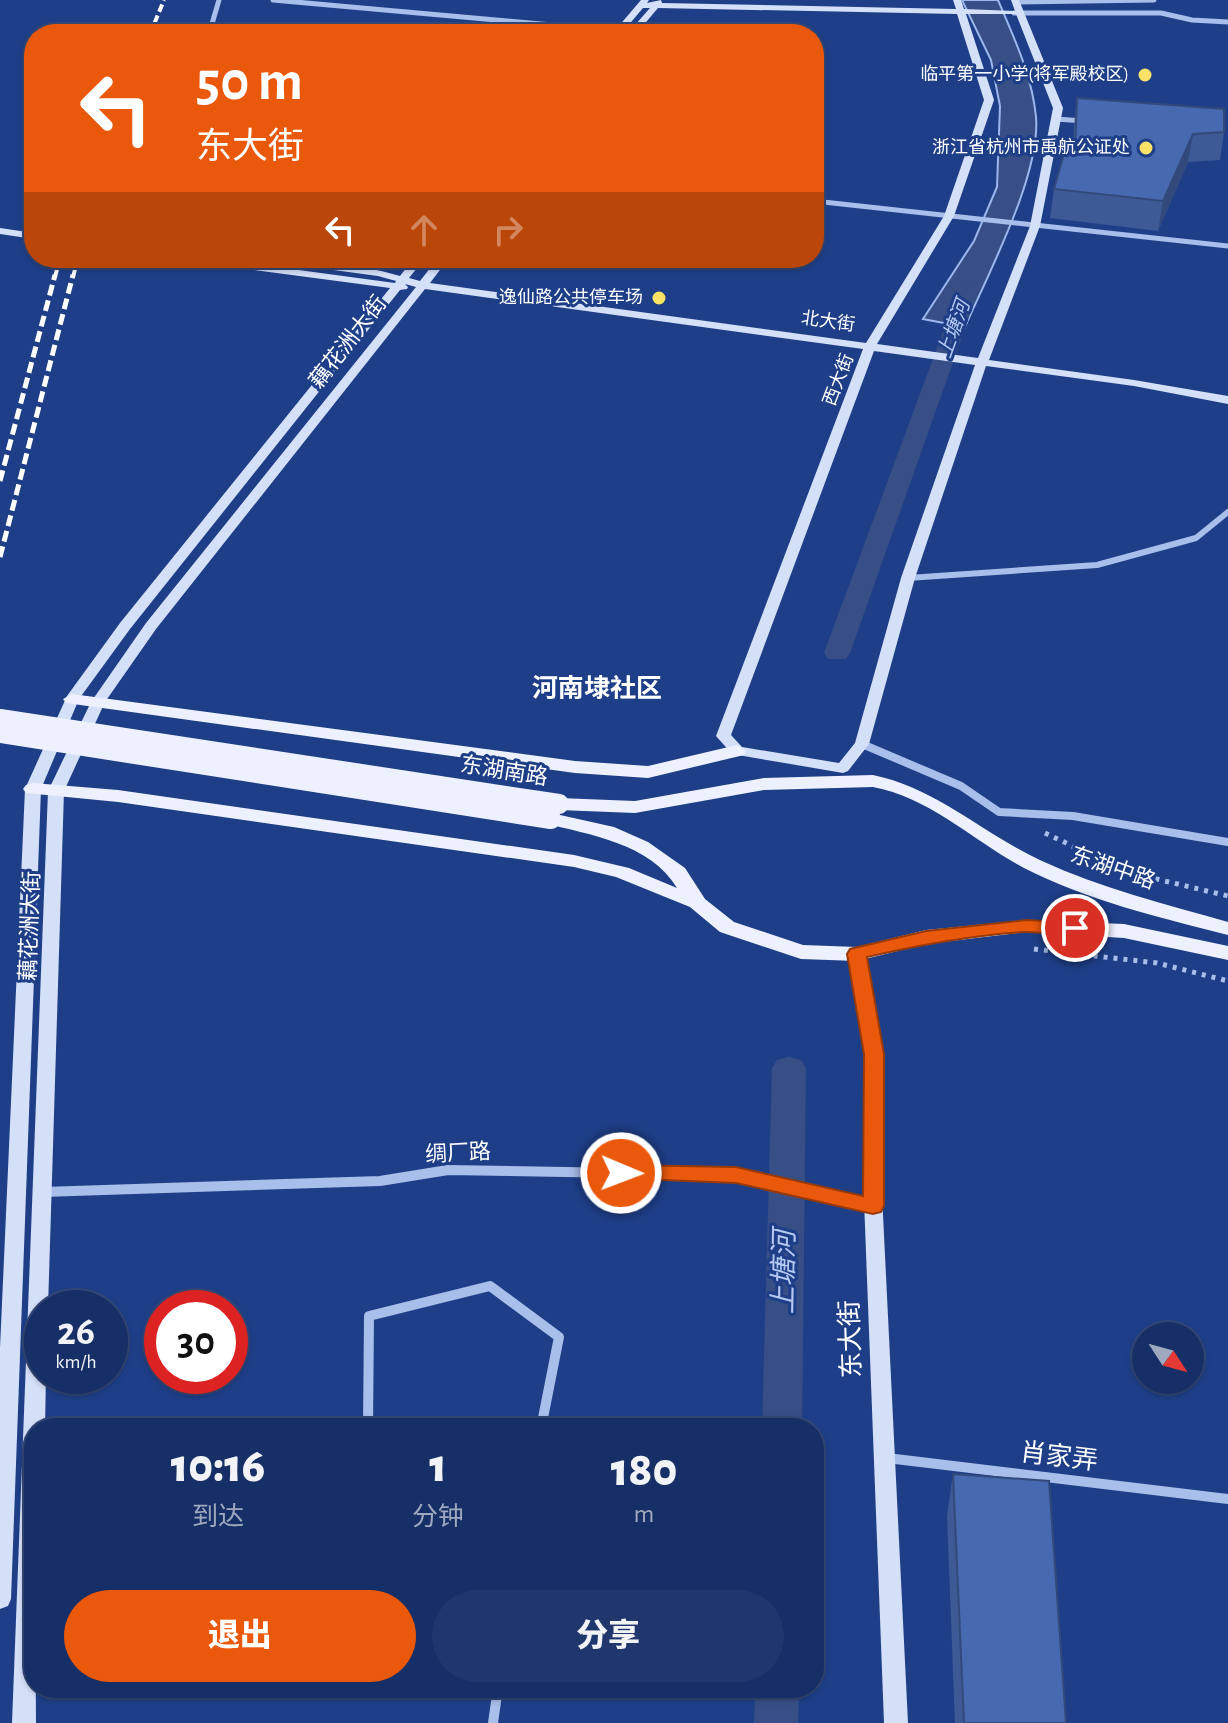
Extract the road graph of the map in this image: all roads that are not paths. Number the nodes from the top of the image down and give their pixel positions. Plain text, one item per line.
1 (219, 0) edge
2 (273, 0) edge
3 (904, 0) edge
4 (1154, 0) edge
5 (658, 2) edge
6 (643, 3) edge
7 (958, 4) edge
8 (1017, 7) edge
9 (1228, 22) edge
10 (212, 24) edge
11 (531, 24) edge
12 (624, 24) edge
13 (639, 24) edge
14 (1056, 119) junction
15 (1088, 122) edge
16 (824, 202) edge
17 (949, 216) junction
18 (0, 220) edge
19 (24, 224) edge
20 (1035, 226) junction
21 (0, 231) edge
22 (24, 235) edge
23 (1228, 246) edge
24 (271, 268) edge
25 (319, 268) edge
26 (411, 268) edge
27 (436, 268) edge
28 (398, 283) junction
29 (422, 285) junction
30 (870, 346) junction
31 (982, 362) junction
32 (1228, 400) edge
33 (1228, 512) edge
34 (908, 578) junction
35 (72, 699) junction
36 (98, 702) junction
37 (0, 719) edge
38 (0, 733) edge
39 (862, 744) junction
40 (737, 751) junction
41 (844, 775) junction
42 (33, 789) junction
43 (56, 791) junction
44 (555, 812) junction
45 (989, 839) joint
46 (1228, 842) edge
47 (697, 903) junction
48 (1228, 929) edge
49 (1228, 953) edge
50 (857, 954) junction
51 (42, 1192) junction
52 (873, 1206) junction
53 (34, 1418) edge
54 (368, 1418) edge
55 (543, 1418) edge
56 (884, 1458) junction
57 (1228, 1499) edge
58 (0, 1599) edge
59 (25, 1698) edge
60 (497, 1698) edge
61 (24, 1723) edge
62 (493, 1723) edge
63 (896, 1723) edge

1 - 10 street
2 - 11 street
3 - 7 main road
4 - 8 street
5 - 6 main road
5 - 7 main road
5 - 13 main road
6 - 12 main road
7 - 8 main road
7 - 17 main road, 西大街
8 - 9 street
8 - 14 main road
14 - 15 street
14 - 20 main road
16 - 17 street
17 - 20 street
17 - 30 main road, 西大街
18 - 19 main road
20 - 23 street
20 - 31 main road
21 - 22 main road
24 - 28 main road
25 - 28 main road
26 - 28 main road, 藕花洲大街
27 - 29 main road, 藕花洲大街
28 - 29 main road, 北大街
28 - 35 main road, 藕花洲大街
29 - 30 main road, 北大街
29 - 36 main road, 藕花洲大街
30 - 31 main road, 北大街
30 - 40 main road, 西大街
31 - 32 main road, 北大街
31 - 34 main road
33 - 34 street
34 - 39 main road
35 - 36 main road
35 - 42 main road, 藕花洲大街
36 - 40 main road
36 - 43 main road, 藕花洲大街
37 - 44 main road, 东湖南路, bridge
38 - 44 main road, 东湖南路, bridge
39 - 41 main road
39 - 46 street
40 - 41 main road
41 - 44 main road, 东湖南路
41 - 45 main road, 东湖南路
42 - 43 main road
42 - 58 main road, 藕花洲大街
43 - 47 main road
43 - 51 main road, 藕花洲大街
44 - 47 main road, 东湖南路
45 - 48 main road, 东湖中路
47 - 50 main road
49 - 50 main road
50 - 52 main road, 东大街
51 - 52 street, 绸厂路
51 - 53 main road, 藕花洲大街
52 - 56 main road, 东大街
54 - 55 street
56 - 57 street, 肖家弄
56 - 63 main road, 东大街
59 - 61 main road, 藕花洲大街
60 - 62 street

